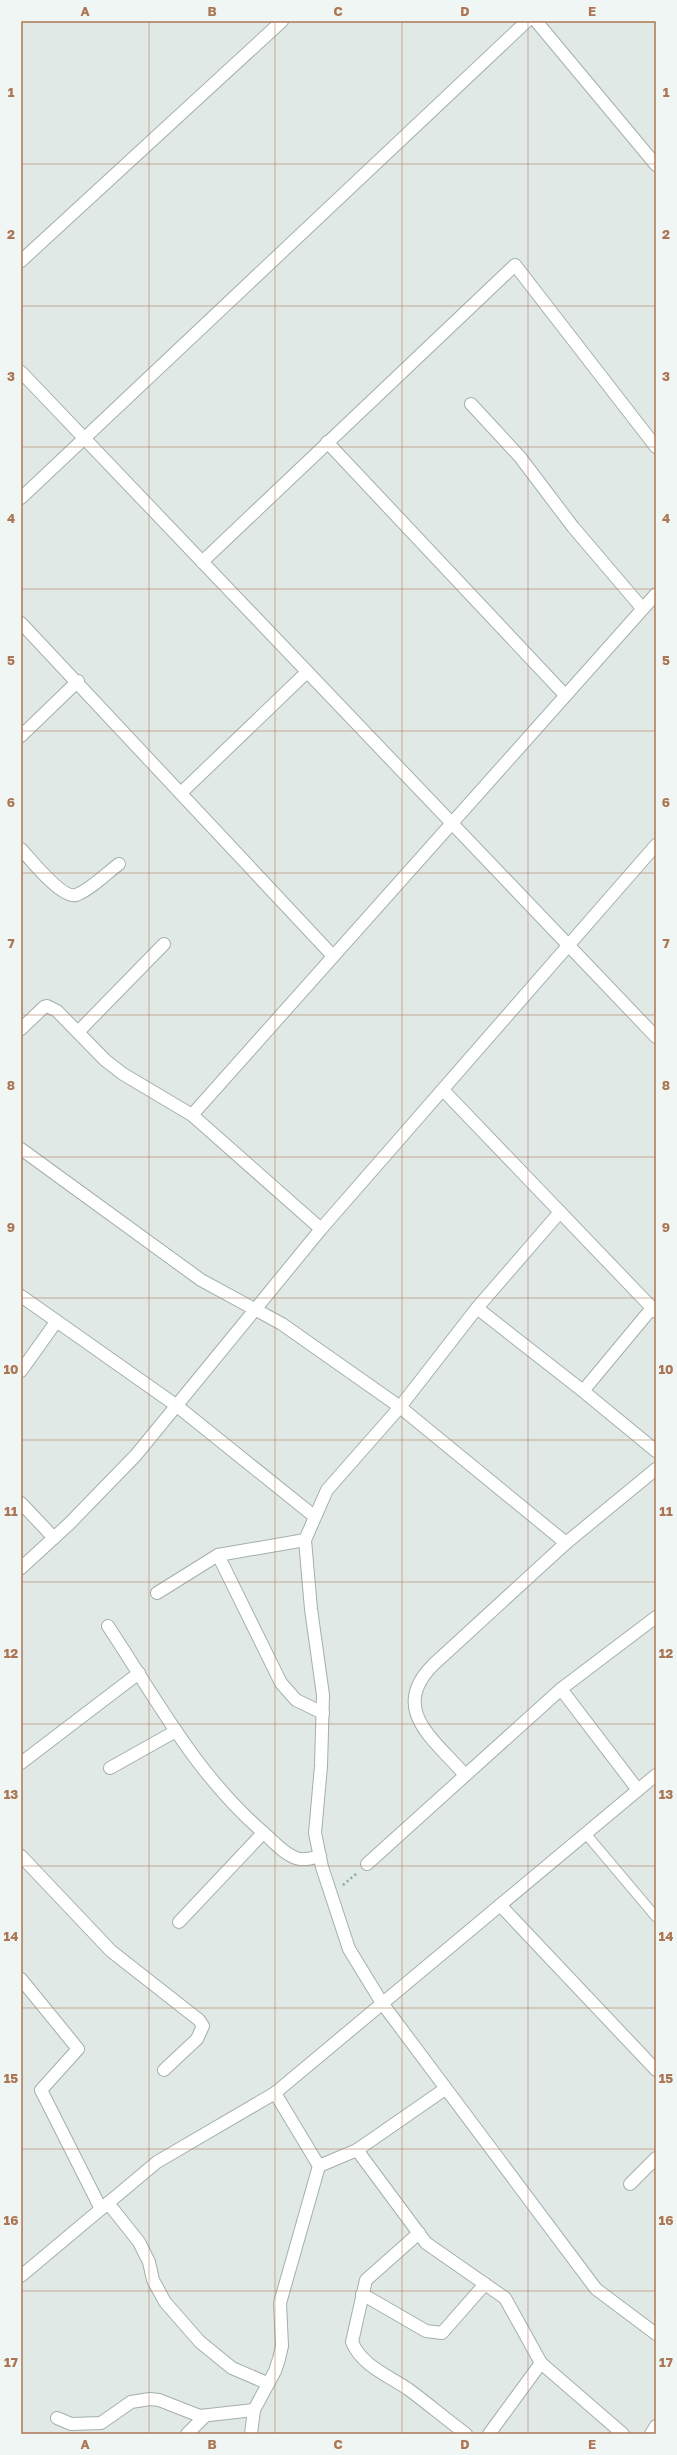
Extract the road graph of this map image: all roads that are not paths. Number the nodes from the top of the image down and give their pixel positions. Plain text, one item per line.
1 (282, 21) edge
2 (528, 21) edge
3 (536, 21) edge
4 (656, 165) edge
5 (21, 261) edge
6 (21, 372) edge
7 (471, 404) dead end
8 (84, 438) junction
9 (327, 442) junction
10 (656, 447) edge
11 (21, 498) edge
12 (202, 562) junction
13 (656, 594) edge
14 (642, 608) junction
15 (21, 623) edge
16 (307, 672) junction
17 (78, 682) junction
18 (565, 695) junction
19 (21, 736) edge
20 (181, 793) junction
21 (451, 823) junction
22 (656, 845) edge
23 (21, 849) edge
24 (119, 864) dead end
25 (164, 944) dead end
26 (568, 946) junction
27 (333, 956) junction
28 (21, 1029) edge
29 (78, 1032) junction
30 (656, 1037) edge
31 (443, 1090) junction
32 (192, 1114) junction
33 (21, 1149) edge
34 (560, 1212) junction
35 (321, 1230) junction
36 (21, 1296) edge
37 (477, 1308) junction
38 (256, 1310) junction
39 (654, 1310) edge
40 (56, 1322) junction
41 (21, 1371) edge
42 (583, 1391) junction
43 (177, 1406) junction
44 (400, 1407) junction
45 (656, 1451) edge
46 (656, 1469) edge
47 (21, 1503) edge
48 (314, 1516) junction
49 (54, 1538) junction
50 (305, 1540) junction
51 (566, 1543) junction
52 (218, 1555) junction
53 (21, 1568) edge
54 (157, 1593) dead end
55 (656, 1617) edge
56 (108, 1626) dead end
57 (139, 1673) junction
58 (561, 1689) junction
59 (323, 1713) junction
60 (176, 1731) junction
61 (21, 1763) edge
62 (110, 1768) dead end
63 (465, 1775) junction
64 (656, 1775) edge
65 (638, 1790) junction
66 (263, 1833) junction
67 (586, 1834) junction
68 (21, 1856) edge
69 (320, 1856) junction
70 (367, 1864) road end
71 (500, 1905) junction
72 (656, 1917) edge
73 (179, 1922) dead end
74 (21, 1979) edge
75 (382, 2003) junction
76 (655, 2066) edge
77 (164, 2070) dead end
78 (446, 2089) junction
79 (275, 2093) junction
80 (357, 2150) junction
81 (656, 2158) edge
82 (319, 2166) junction
83 (630, 2184) dead end
84 (105, 2206) junction
85 (419, 2233) junction
86 (21, 2276) edge
87 (485, 2284) junction
88 (362, 2294) junction
89 (656, 2334) edge
90 (541, 2363) junction
91 (267, 2383) junction
92 (254, 2410) junction
93 (205, 2416) junction
94 (57, 2418) dead end
95 (656, 2426) edge
96 (187, 2434) edge
97 (251, 2434) edge
98 (466, 2434) edge
99 (489, 2434) edge
100 (623, 2434) edge
101 (651, 2434) edge

1 - 5 street
2 - 8 street
3 - 4 street
6 - 8 street
7 - 14 street
8 - 11 street
8 - 12 street
9 - 10 street
9 - 12 street
9 - 18 street
12 - 16 street
13 - 14 street
14 - 18 street
15 - 17 street
16 - 20 street
16 - 21 street
17 - 19 street
17 - 20 street
18 - 21 street
20 - 27 street
21 - 26 street
21 - 27 street
22 - 26 street
23 - 24 street
25 - 29 street
26 - 30 street
26 - 31 street
27 - 32 street
28 - 29 street
29 - 32 street
31 - 34 street
31 - 35 street
32 - 35 street
33 - 38 street
34 - 37 street
34 - 39 street
35 - 38 street
36 - 40 street
37 - 42 street
37 - 44 street
38 - 43 street
38 - 44 street
39 - 42 street
40 - 41 street
40 - 43 street
42 - 45 street
43 - 48 street
43 - 49 street
44 - 48 street
44 - 51 street
46 - 51 street
47 - 49 street
48 - 50 street
49 - 53 street
50 - 52 street
50 - 59 street
51 - 63 street
52 - 54 street
52 - 59 street
55 - 58 street
56 - 57 street
57 - 60 street
57 - 61 street
58 - 63 street
58 - 65 street
59 - 69 street
60 - 62 street
60 - 66 street
63 - 70 street
64 - 65 street
65 - 67 street
66 - 69 street
66 - 73 street
67 - 71 street
67 - 72 lane
68 - 77 street
69 - 75 street
71 - 75 street
71 - 76 street
74 - 84 street
75 - 78 street
75 - 79 street
78 - 80 street
78 - 89 street
79 - 82 street
79 - 84 street
80 - 82 street
80 - 85 street
81 - 83 street
82 - 91 street
84 - 86 street
84 - 91 street
85 - 87 street
85 - 88 street
87 - 88 street
87 - 90 street
88 - 98 street
90 - 99 street
90 - 100 street
91 - 92 street
92 - 93 street
92 - 97 street
93 - 94 street
93 - 96 street
95 - 101 street

